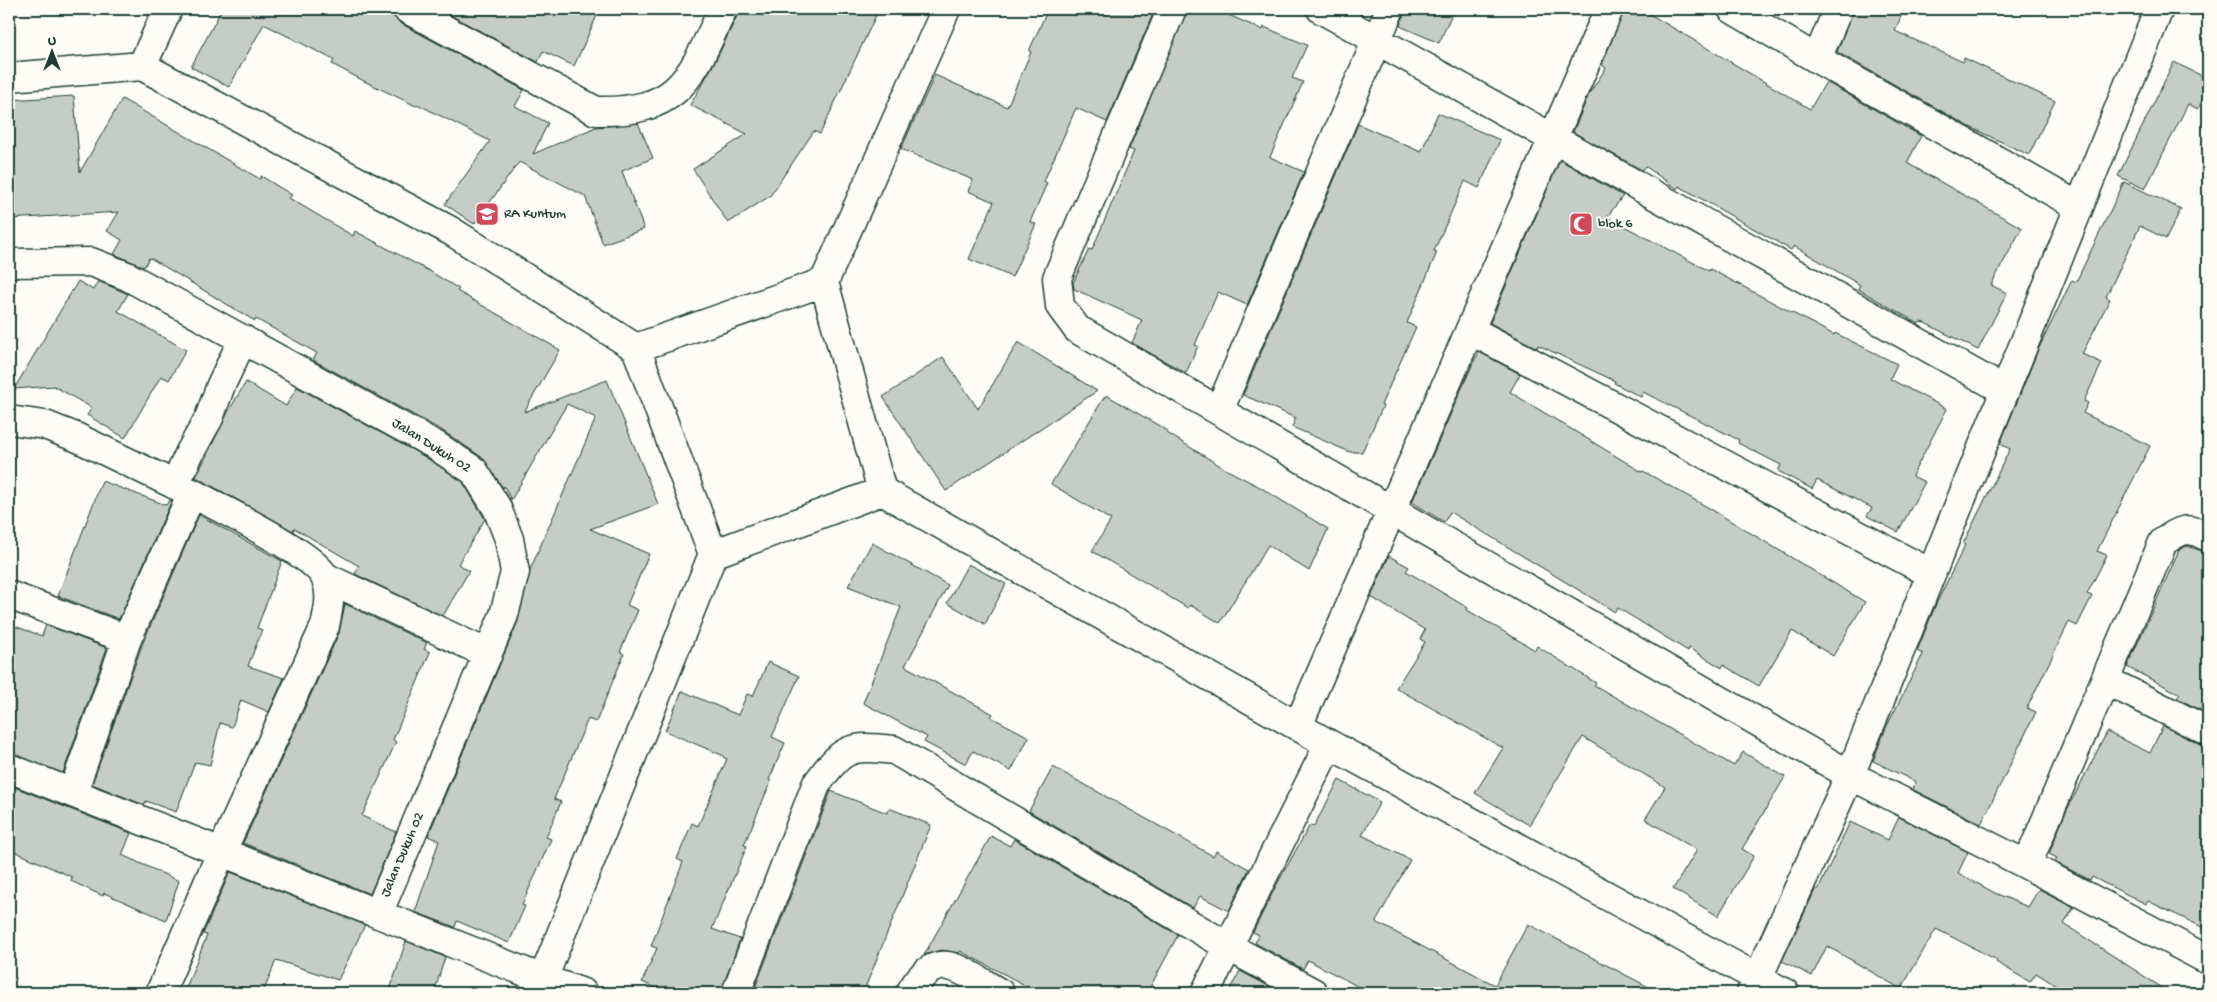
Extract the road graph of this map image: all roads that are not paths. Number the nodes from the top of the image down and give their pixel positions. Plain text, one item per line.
1 (168, 9) edge
2 (407, 9) edge
3 (723, 9) edge
4 (946, 9) edge
5 (1172, 9) edge
6 (1320, 9) edge
7 (1390, 9) edge
8 (1609, 9) edge
9 (1732, 9) edge
10 (1838, 9) edge
11 (2159, 9) edge
12 (1376, 40) junction
13 (1817, 59) junction
14 (142, 66) junction
15 (9, 77) edge
16 (1553, 138) junction
17 (2078, 206) junction
18 (9, 262) edge
19 (824, 282) junction
20 (1470, 330) junction
21 (242, 339) junction
22 (636, 348) junction
23 (2004, 390) junction
24 (1219, 411) junction
25 (9, 420) edge
26 (183, 489) junction
27 (882, 491) junction
28 (1391, 510) junction
29 (2208, 537) edge
30 (714, 554) junction
31 (1930, 573) junction
32 (325, 577) junction
33 (9, 595) edge
34 (127, 639) junction
35 (488, 654) junction
36 (2105, 680) junction
37 (1298, 726) junction
38 (2208, 732) edge
39 (1329, 744) junction
40 (9, 768) edge
41 (1850, 775) junction
42 (73, 792) junction
43 (221, 853) junction
44 (2027, 864) junction
45 (378, 914) junction
46 (1229, 947) junction
47 (2208, 960) edge
48 (543, 979) junction
49 (1755, 986) edge
50 (160, 993) edge
51 (583, 993) edge
52 (736, 993) edge
53 (910, 993) edge
54 (1000, 993) edge
55 (1205, 993) edge
56 (1314, 993) edge
57 (1785, 993) edge

1 - 14 street
2 - 3 street
4 - 19 street
5 - 24 street
6 - 12 street
7 - 12 street
8 - 16 street
9 - 13 street
10 - 13 street
11 - 17 street
12 - 16 street
12 - 24 street
13 - 17 street
14 - 15 street
14 - 22 street
16 - 20 street
16 - 23 street
17 - 23 street
18 - 21 street, Jalan Dukuh 02
19 - 22 street
19 - 27 street
20 - 28 street
20 - 31 street
21 - 26 street
21 - 35 street, Jalan Dukuh 02
22 - 30 street
23 - 31 street
24 - 28 street
25 - 26 street
26 - 32 street
26 - 34 street
27 - 30 street
27 - 37 street
28 - 37 street
28 - 41 street
29 - 36 street
30 - 48 street
31 - 41 street
32 - 35 street
32 - 43 street
33 - 34 street
34 - 42 street
35 - 45 street, Jalan Dukuh 02
36 - 38 street
36 - 44 street
37 - 39 street
39 - 46 street
39 - 49 street
40 - 42 street
41 - 44 street
41 - 49 street
42 - 43 street
43 - 45 street
43 - 50 street
44 - 47 street
45 - 48 street
46 - 52 street
46 - 55 street
46 - 56 street
48 - 51 street
49 - 57 street
53 - 54 street

